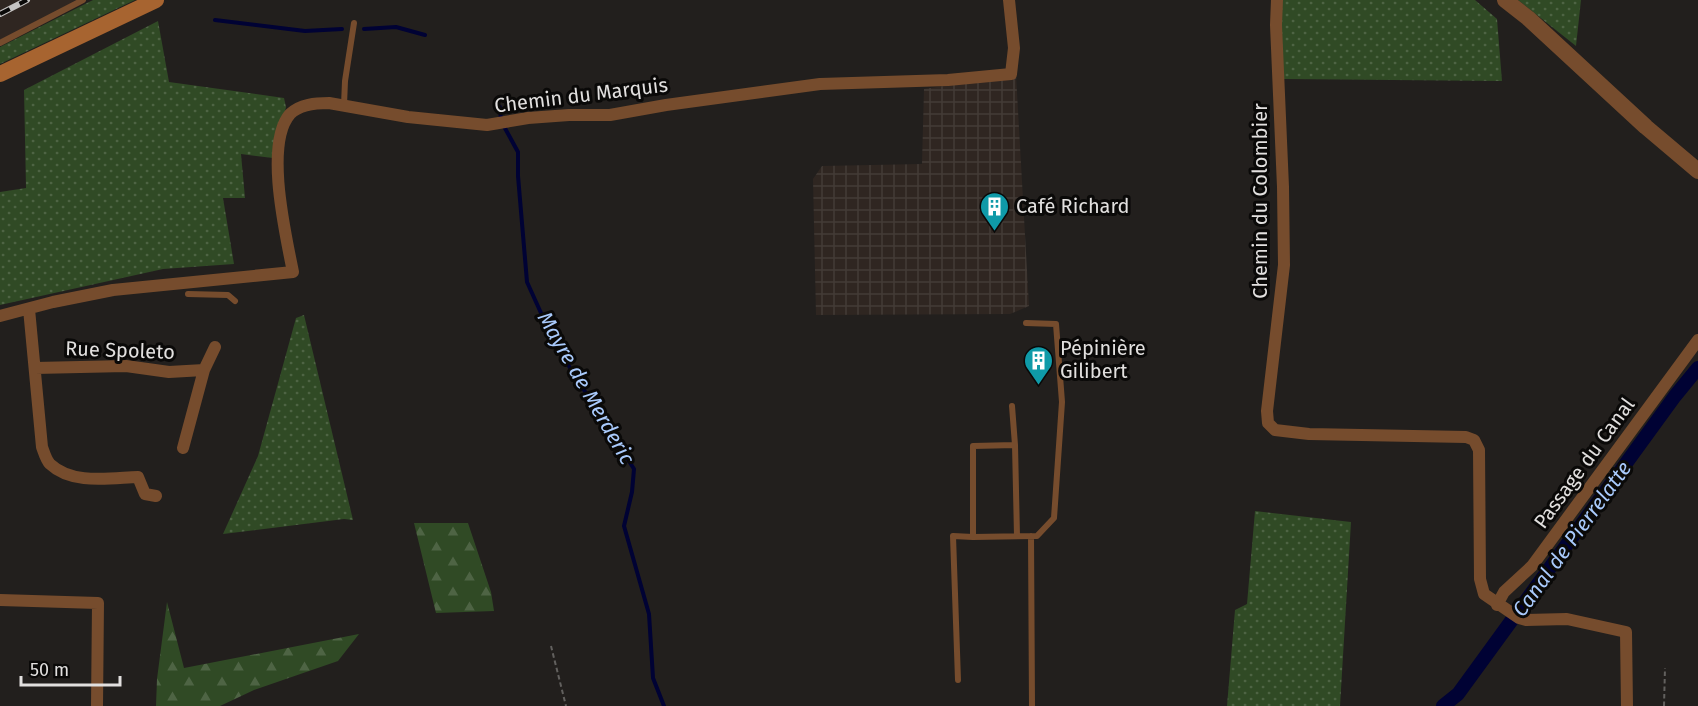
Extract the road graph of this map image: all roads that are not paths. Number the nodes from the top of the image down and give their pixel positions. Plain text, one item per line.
1 (82, 0) edge
2 (156, 0) edge
3 (1009, 0) edge
4 (1277, 0) edge
5 (1505, 0) edge
6 (354, 23) dead end
7 (0, 43) edge
8 (0, 74) edge
9 (344, 106) junction
10 (1698, 171) edge
11 (188, 294) dead end
12 (235, 300) dead end
13 (29, 309) junction
14 (0, 316) edge
15 (1026, 323) dead end
16 (1698, 340) edge
17 (215, 347) dead end
18 (35, 368) junction
19 (204, 370) junction
20 (1012, 406) dead end
21 (1015, 445) junction
22 (183, 448) dead end
23 (156, 496) dead end
24 (1017, 536) junction
25 (1031, 536) junction
26 (974, 537) junction
27 (0, 600) edge
28 (1497, 605) junction
29 (958, 680) dead end
30 (102, 706) edge
31 (1032, 706) edge
32 (1627, 706) edge

1 - 7 lane
2 - 8 main road
3 - 9 street, Chemin du Marquis
4 - 28 street, Chemin du Colombier
5 - 10 street
6 - 9 lane
9 - 13 street, Chemin du Marquis
11 - 12 lane
13 - 14 street, Chemin du Marquis
13 - 18 street
15 - 25 lane
16 - 28 street, Passage du Canal
17 - 19 street
18 - 19 street, Rue Spoleto
18 - 23 street
19 - 22 street
20 - 21 lane
21 - 24 lane
21 - 26 lane
24 - 25 lane
24 - 26 lane
25 - 31 lane
26 - 29 lane
27 - 30 street
28 - 32 street, Chemin du Colombier

